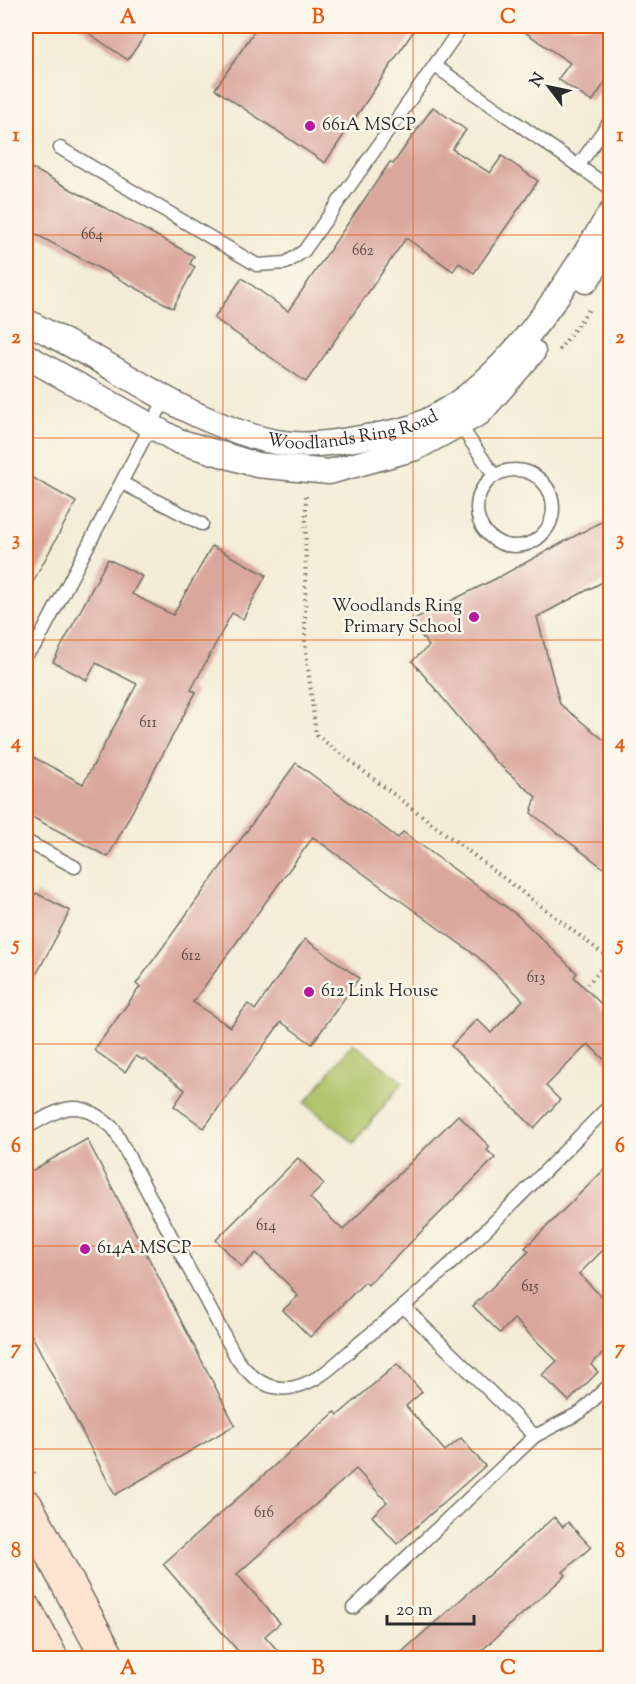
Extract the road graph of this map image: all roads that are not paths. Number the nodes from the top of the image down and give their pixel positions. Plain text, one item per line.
1 (462, 26) edge
2 (435, 66) junction
3 (610, 121) edge
4 (60, 148) dead end
5 (579, 165) junction
6 (610, 188) edge
7 (610, 214) edge
8 (610, 246) edge
9 (26, 321) edge
10 (26, 356) edge
11 (165, 399) junction
12 (459, 424) junction
13 (150, 427) junction
14 (494, 475) junction
15 (122, 483) junction
16 (202, 524) dead end
17 (26, 654) edge
18 (26, 842) edge
19 (75, 867) dead end
20 (610, 1105) edge
21 (26, 1128) edge
22 (404, 1307) junction
23 (610, 1384) edge
24 (535, 1436) junction
25 (26, 1506) edge
26 (353, 1608) dead end
27 (26, 1611) edge
28 (51, 1659) edge
29 (108, 1659) edge

1 - 2 lane
2 - 4 lane
2 - 5 lane
3 - 5 lane
5 - 6 lane
7 - 11 street, Woodlands Ring Road
8 - 12 street, Woodlands Ring Road
9 - 11 street, Woodlands Ring Road
10 - 13 street, Woodlands Ring Road
11 - 13 lane
12 - 13 street, Woodlands Ring Road
12 - 14 lane
13 - 15 lane
14 - 14 lane
15 - 16 lane
15 - 17 lane
18 - 19 lane
20 - 22 lane
21 - 22 lane
22 - 24 lane
23 - 24 lane
24 - 26 lane
25 - 29 main road
27 - 28 main road

